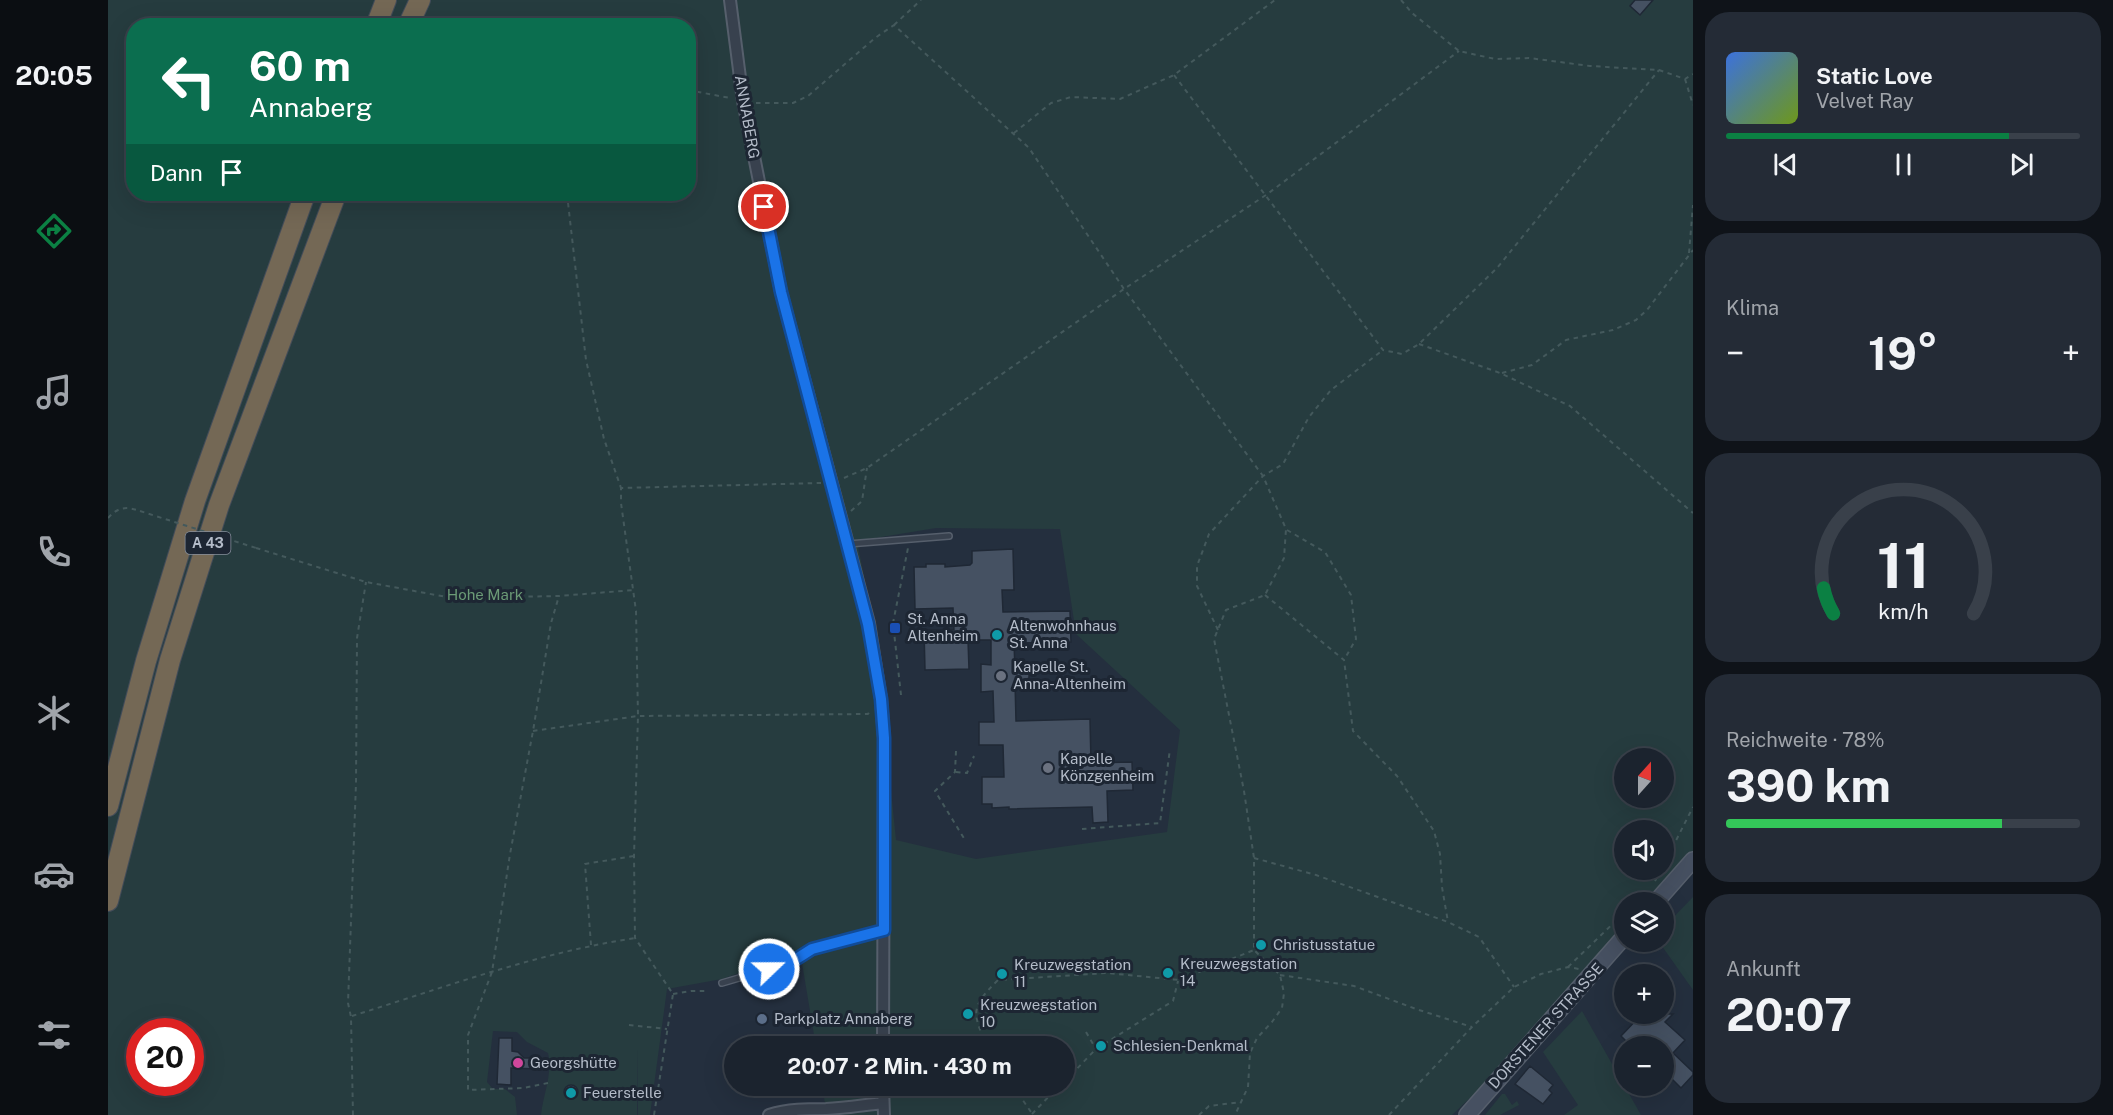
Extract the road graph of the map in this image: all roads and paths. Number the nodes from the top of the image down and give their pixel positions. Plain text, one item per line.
1 (386, 0) edge
2 (420, 0) edge
3 (730, 0) edge
4 (921, 0) edge
5 (1275, 0) edge
6 (1401, 0) edge
7 (379, 18) edge
8 (412, 18) edge
9 (894, 25) junction
10 (1459, 51) junction
11 (1659, 70) junction
12 (1693, 74) edge
13 (1174, 75) junction
14 (1684, 79) junction
15 (696, 92) edge
16 (743, 101) junction
17 (1693, 105) edge
18 (1014, 133) junction
19 (1266, 195) junction
20 (302, 201) edge
21 (333, 201) edge
22 (568, 201) edge
23 (1693, 205) edge
24 (1693, 250) edge
25 (1689, 254) junction
26 (1124, 289) junction
27 (1419, 344) junction
28 (1383, 350) junction
29 (1500, 373) junction
30 (867, 468) junction
31 (1263, 476) junction
32 (833, 483) junction
33 (621, 488) junction
34 (1693, 513) edge
35 (108, 518) edge
36 (841, 520) junction
37 (1287, 529) junction
38 (949, 536) dead end
39 (910, 539) junction
40 (848, 544) junction
41 (366, 582) junction
42 (634, 590) junction
43 (1265, 595) junction
44 (559, 596) junction
45 (1218, 630) junction
46 (1344, 660) junction
47 (901, 695) dead end
48 (881, 699) junction
49 (638, 716) junction
50 (533, 731) junction
51 (1170, 749) dead end
52 (956, 750) dead end
53 (974, 756) dead end
54 (955, 772) junction
55 (108, 806) edge
56 (1693, 807) edge
57 (1082, 829) dead end
58 (965, 840) dead end
59 (1674, 844) edge
60 (634, 856) junction
61 (1254, 858) junction
62 (1693, 860) edge
63 (1665, 892) edge
64 (108, 901) edge
65 (1448, 922) junction
66 (1614, 923) edge
67 (884, 930) junction
68 (635, 938) junction
69 (591, 945) junction
70 (1614, 948) edge
71 (1254, 950) junction
72 (1568, 967) junction
73 (492, 972) junction
74 (1593, 972) junction
75 (1280, 975) junction
76 (1179, 980) junction
77 (722, 983) dead end
78 (1514, 987) junction
79 (708, 991) dead end
80 (673, 994) junction
81 (351, 1017) junction
82 (629, 1025) dead end
83 (1472, 1027) junction
84 (667, 1029) junction
85 (1086, 1032) dead end
86 (883, 1036) edge
87 (983, 1036) edge
88 (1096, 1049) junction
89 (1075, 1070) edge
90 (548, 1083) dead end
91 (883, 1096) edge
92 (1020, 1096) edge
93 (1049, 1096) edge
94 (1242, 1102) junction
95 (883, 1103) junction
96 (826, 1112) edge
97 (1032, 1114) edge
98 (353, 1115) edge
99 (654, 1115) edge
100 (769, 1115) edge
101 (884, 1115) edge
102 (1199, 1115) edge
103 (1235, 1115) edge
104 (1389, 1115) edge
105 (1467, 1115) edge

1 - 7 highway
2 - 8 highway
3 - 16 street, ANNABERG
4 - 9 path
5 - 13 path
6 - 10 path
9 - 16 path
9 - 18 path
10 - 11 path
10 - 19 path
11 - 14 path
11 - 27 path
12 - 14 path
13 - 18 path
13 - 19 path
14 - 17 path
15 - 16 path
16 - 32 street, ANNABERG
18 - 26 path
19 - 26 path
19 - 28 path
20 - 55 highway, A 43
21 - 64 highway, A 43
22 - 33 path
23 - 25 path
24 - 25 path
25 - 29 path
26 - 30 path
26 - 31 path
27 - 28 path
27 - 29 path
28 - 31 path
29 - 34 path
30 - 32 path
30 - 36 path
31 - 37 path
31 - 45 path
32 - 33 path
32 - 36 street, ANNABERG
33 - 42 path
35 - 41 path, bridge
36 - 40 street, ANNABERG
37 - 43 path
37 - 46 path
38 - 39 lane
39 - 40 lane
39 - 47 path
40 - 48 street, ANNABERG
41 - 44 path
41 - 81 path
42 - 44 path
42 - 49 path
43 - 45 path
43 - 46 path
44 - 50 path
45 - 61 path
46 - 65 path
48 - 49 path
48 - 67 street, ANNABERG
49 - 50 path
49 - 60 path
50 - 73 path
51 - 57 path
52 - 54 path
53 - 54 path
54 - 58 path
56 - 59 path
60 - 68 path
60 - 69 path
61 - 65 path
61 - 71 path
62 - 63 main road
65 - 78 path
66 - 72 path
67 - 77 lane
67 - 86 street, ANNABERG
68 - 69 path
68 - 80 path
69 - 73 path
70 - 74 main road, DORSTENER STRASSE
71 - 75 path
71 - 76 path
72 - 74 path
72 - 78 path
73 - 81 path
73 - 90 path
74 - 105 main road, DORSTENER STRASSE
75 - 83 path
75 - 94 path
76 - 87 path
76 - 88 path
78 - 83 path
79 - 80 path
80 - 84 path
81 - 98 path
82 - 84 path
83 - 104 path
84 - 99 path
85 - 88 path
88 - 89 path
91 - 95 street
92 - 97 path
93 - 97 path
94 - 102 path
94 - 103 path
95 - 96 street
95 - 101 street
96 - 100 street

